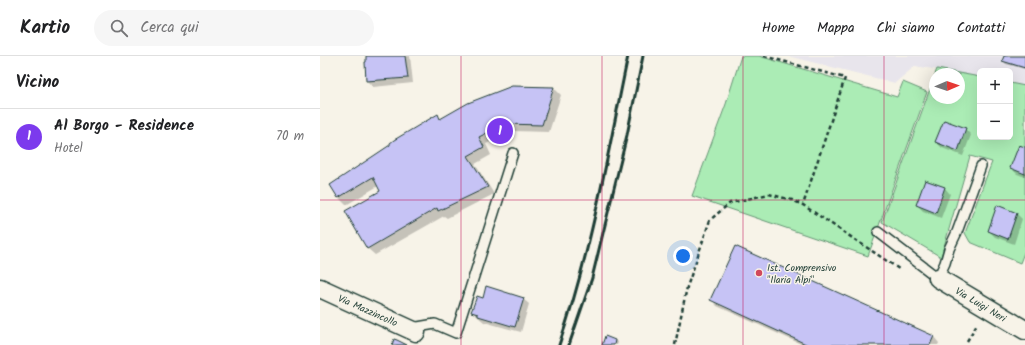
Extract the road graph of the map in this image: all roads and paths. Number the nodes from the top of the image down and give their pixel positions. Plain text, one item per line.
1 (764, 56) edge
2 (512, 153) dead end
3 (982, 166) dead end
4 (878, 232) dead end
5 (938, 278) junction
6 (320, 288) edge
7 (980, 318) dead end
8 (412, 330) joint
9 (1025, 330) edge
10 (968, 341) dead end
11 (675, 345) edge

1 - 11 path
2 - 8 lane
3 - 5 lane
4 - 5 lane
5 - 9 street, Via Luigi Neri
6 - 8 street, Via Mazzincollo
7 - 10 path

